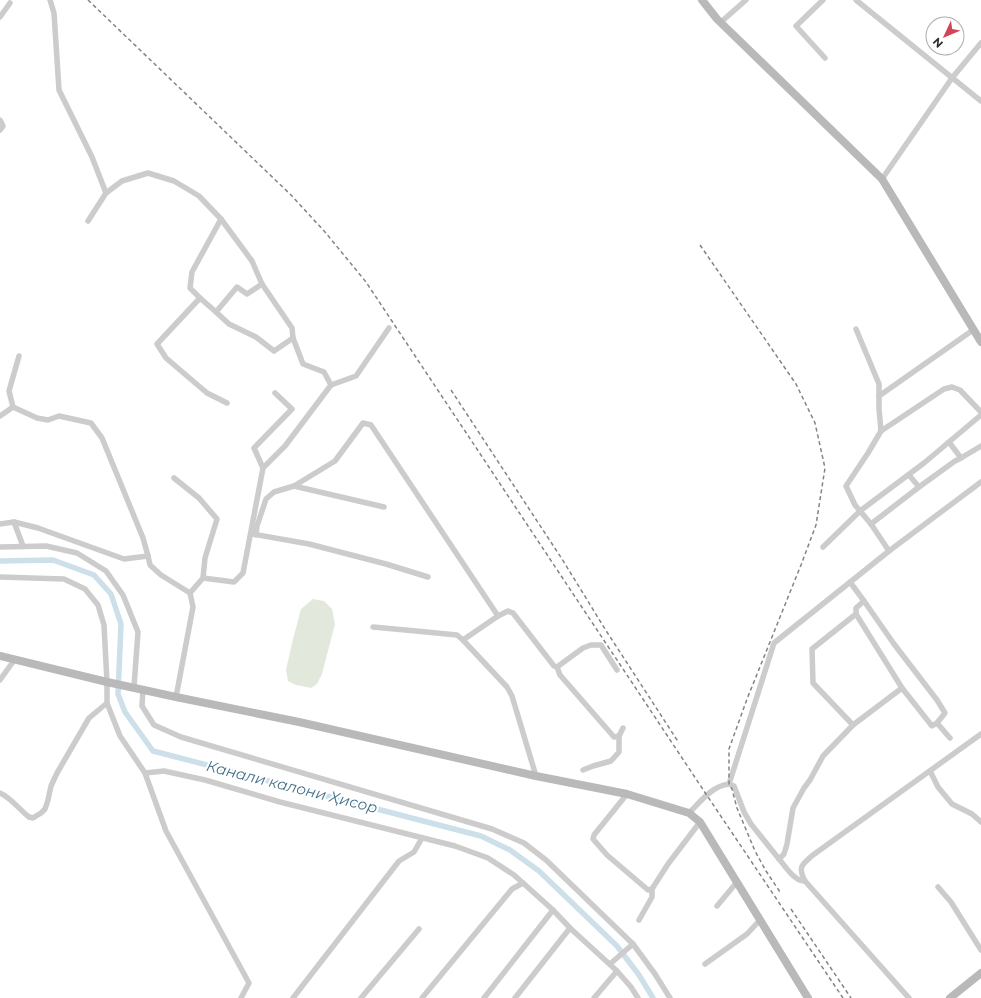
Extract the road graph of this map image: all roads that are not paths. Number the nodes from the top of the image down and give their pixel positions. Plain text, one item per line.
1 (50, 0) edge
2 (702, 0) edge
3 (746, 0) edge
4 (823, 0) edge
5 (856, 0) edge
6 (10, 3) dead end
7 (0, 17) edge
8 (721, 22) junction
9 (981, 43) edge
10 (824, 58) dead end
11 (952, 78) junction
12 (981, 101) edge
13 (0, 120) edge
14 (0, 130) edge
15 (882, 179) junction
16 (106, 193) junction
17 (221, 219) junction
18 (88, 220) dead end
19 (262, 284) junction
20 (200, 298) junction
21 (216, 312) junction
22 (389, 328) dead end
23 (856, 329) dead end
24 (976, 332) edge
25 (293, 338) junction
26 (981, 342) edge
27 (19, 356) dead end
28 (331, 385) junction
29 (275, 393) dead end
30 (879, 396) junction
31 (227, 403) dead end
32 (13, 407) junction
33 (981, 412) edge
34 (981, 415) edge
35 (0, 416) edge
36 (880, 431) junction
37 (949, 442) junction
38 (981, 446) edge
39 (961, 458) junction
40 (263, 468) junction
41 (909, 475) junction
42 (174, 478) dead end
43 (981, 482) edge
44 (294, 486) junction
45 (919, 487) junction
46 (384, 507) dead end
47 (860, 511) junction
48 (14, 522) junction
49 (0, 524) edge
50 (871, 524) junction
51 (253, 534) junction
52 (22, 546) junction
53 (0, 547) edge
54 (823, 547) dead end
55 (889, 551) junction
56 (148, 556) junction
57 (0, 577) edge
58 (428, 577) dead end
59 (203, 578) junction
60 (850, 582) junction
61 (190, 593) junction
62 (864, 601) junction
63 (856, 614) junction
64 (498, 616) junction
65 (373, 627) dead end
66 (463, 640) junction
67 (0, 656) edge
68 (15, 659) junction
69 (557, 667) junction
70 (617, 670) dead end
71 (0, 680) edge
72 (107, 682) junction
73 (134, 687) junction
74 (902, 688) junction
75 (143, 689) junction
76 (176, 697) junction
77 (107, 703) junction
78 (937, 723) junction
79 (853, 725) junction
80 (623, 728) dead end
81 (981, 734) edge
82 (619, 736) junction
83 (950, 738) dead end
84 (583, 770) dead end
85 (930, 771) junction
86 (145, 774) junction
87 (536, 776) junction
88 (729, 784) junction
89 (0, 793) edge
90 (627, 794) junction
91 (689, 813) junction
92 (700, 822) junction
93 (981, 822) edge
94 (422, 838) junction
95 (779, 859) junction
96 (804, 881) junction
97 (736, 882) junction
98 (523, 883) junction
99 (938, 887) dead end
100 (652, 889) junction
101 (717, 906) dead end
102 (553, 910) junction
103 (639, 920) dead end
104 (760, 920) junction
105 (570, 928) junction
106 (419, 929) dead end
107 (631, 945) junction
108 (981, 950) edge
109 (612, 963) junction
110 (705, 964) dead end
111 (617, 970) junction
112 (981, 973) edge
113 (956, 995) edge
114 (241, 998) edge
115 (293, 998) edge
116 (361, 998) edge
117 (422, 998) edge
118 (484, 998) edge
119 (515, 998) edge
120 (594, 998) edge
121 (638, 998) edge
122 (670, 998) edge
123 (808, 998) edge
124 (909, 998) edge
125 (950, 998) edge

1 - 16 street
2 - 8 main road
3 - 8 street
4 - 10 street
5 - 11 street
6 - 7 street
8 - 15 main road
9 - 11 street
11 - 12 street
11 - 15 street
13 - 14 street
15 - 24 main road
16 - 17 street
16 - 18 street
17 - 19 street
17 - 20 street
19 - 21 street
19 - 25 street
20 - 21 street
20 - 31 street
21 - 25 street
22 - 28 street
23 - 30 street
24 - 26 main road
24 - 30 street
25 - 28 street
27 - 32 street
28 - 40 street
29 - 40 street
30 - 36 street
32 - 35 street
32 - 56 street
33 - 36 street
34 - 37 street
36 - 47 street
37 - 39 street
37 - 41 street
38 - 39 street
39 - 45 street
40 - 51 street
41 - 45 street
41 - 47 street
42 - 59 street
43 - 55 street
44 - 46 street
44 - 51 street
44 - 64 street
45 - 50 street
47 - 50 street
47 - 54 street
48 - 49 street
48 - 52 street
48 - 56 street
50 - 55 street
51 - 58 street
51 - 59 street
52 - 53 street
52 - 73 street
55 - 60 street
56 - 61 street
57 - 72 street
59 - 61 street
60 - 62 street
60 - 88 street
61 - 76 street
62 - 63 street
62 - 78 street
63 - 74 street
63 - 79 street
64 - 66 street
64 - 69 street
65 - 66 street
66 - 87 street
67 - 68 main road
68 - 71 street
68 - 72 main road
69 - 70 street
69 - 82 street
72 - 73 main road
72 - 77 street
73 - 75 main road
74 - 78 street
74 - 79 street
75 - 76 main road
75 - 107 street
76 - 87 main road
77 - 86 street
77 - 89 street
78 - 83 street
79 - 95 street
80 - 82 street
81 - 85 street
82 - 84 street
85 - 93 street
85 - 96 street
86 - 94 street
86 - 114 street
87 - 90 main road
88 - 91 street
88 - 95 street
90 - 91 main road
90 - 100 street
91 - 92 main road
92 - 97 main road
92 - 100 street
94 - 98 street
94 - 115 street
95 - 96 street
96 - 124 street
97 - 101 street
97 - 104 main road
98 - 102 street
98 - 117 street
99 - 108 street
100 - 103 street
102 - 105 street
102 - 118 street
104 - 110 street
104 - 123 main road
105 - 109 street
105 - 119 street
106 - 116 street
107 - 109 street
107 - 122 street
109 - 111 street
111 - 120 street
111 - 121 street
112 - 113 main road
113 - 125 main road

